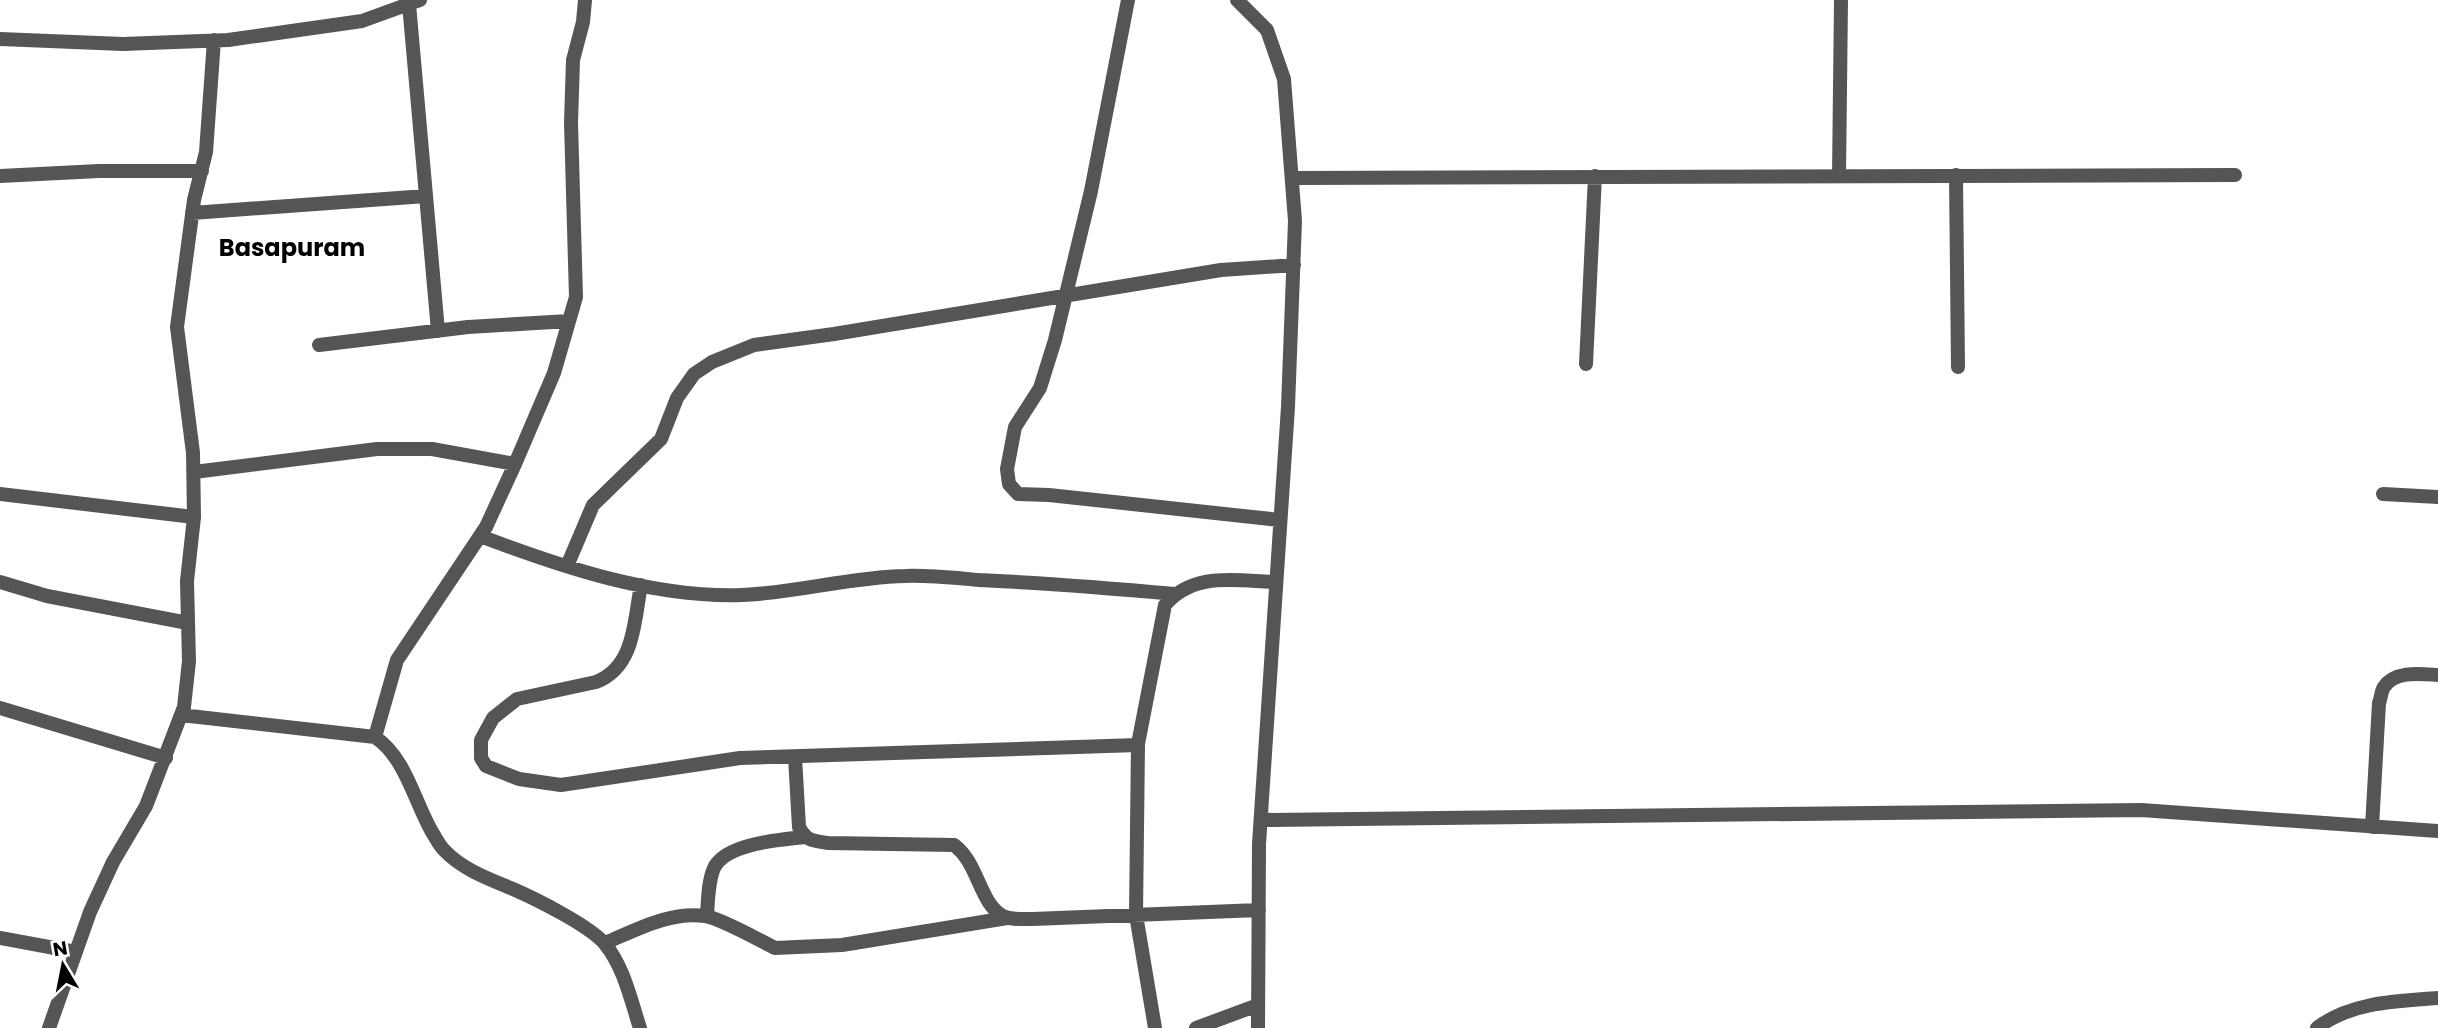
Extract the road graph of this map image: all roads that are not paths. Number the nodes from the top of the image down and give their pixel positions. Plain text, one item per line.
1 (584, 0) edge
2 (1128, 0) edge
3 (1237, 0) edge
4 (1841, 0) edge
5 (415, 2) edge
6 (0, 39) edge
7 (214, 40) junction
8 (202, 171) junction
9 (1956, 175) junction
10 (2235, 175) dead end
11 (0, 176) edge
12 (1595, 176) junction
13 (1839, 176) junction
14 (1292, 178) junction
15 (426, 196) junction
16 (192, 213) junction
17 (1294, 265) junction
18 (1066, 294) junction
19 (569, 321) junction
20 (438, 331) junction
21 (319, 345) dead end
22 (1586, 364) dead end
23 (1958, 366) dead end
24 (515, 464) junction
25 (194, 472) junction
26 (0, 494) edge
27 (2383, 494) dead end
28 (2438, 497) edge
29 (194, 517) junction
30 (1280, 520) junction
31 (480, 536) junction
32 (567, 566) junction
33 (0, 582) edge
34 (1276, 582) junction
35 (641, 585) junction
36 (1175, 594) junction
37 (188, 623) junction
38 (2438, 675) edge
39 (0, 708) edge
40 (181, 715) junction
41 (375, 737) junction
42 (1138, 745) junction
43 (794, 757) junction
44 (166, 758) junction
45 (1261, 820) junction
46 (2372, 827) junction
47 (2438, 831) edge
48 (804, 837) junction
49 (1259, 910) junction
50 (1136, 915) junction
51 (707, 916) junction
52 (1007, 918) junction
53 (0, 938) edge
54 (605, 943) junction
55 (76, 952) junction
56 (2438, 998) edge
57 (1258, 1005) junction
58 (49, 1028) edge
59 (640, 1028) edge
60 (1155, 1028) edge
61 (1196, 1028) edge
62 (1258, 1028) edge
63 (2317, 1028) edge

1 - 19 street
2 - 18 street
3 - 14 street
4 - 13 street
5 - 7 street
5 - 15 street
6 - 7 street
7 - 8 street
8 - 11 street
8 - 16 street
9 - 10 street
9 - 13 street
9 - 23 street
12 - 13 street
12 - 14 street
12 - 22 street
14 - 17 street
15 - 16 street
15 - 20 street
16 - 25 street
17 - 18 street
17 - 30 street
18 - 30 street
18 - 32 street
19 - 20 street
19 - 24 street
20 - 21 street
24 - 25 street
24 - 31 street
25 - 29 street
26 - 29 street
27 - 28 street
29 - 37 street
30 - 34 street
31 - 32 street
31 - 41 street
32 - 35 street
33 - 37 street
34 - 36 street
34 - 45 street
35 - 36 street
35 - 43 street
36 - 42 street
37 - 40 street
38 - 46 street
39 - 44 street
40 - 41 street
40 - 44 street
41 - 54 street
42 - 43 street
42 - 50 street
43 - 48 street
44 - 55 street
45 - 46 street
45 - 49 street
46 - 47 street
48 - 51 street
48 - 52 street
49 - 50 street
49 - 57 street
50 - 52 street
50 - 60 street
51 - 52 street
51 - 54 street
53 - 55 street
54 - 59 street
55 - 58 street
56 - 63 street
57 - 61 street
57 - 62 street

